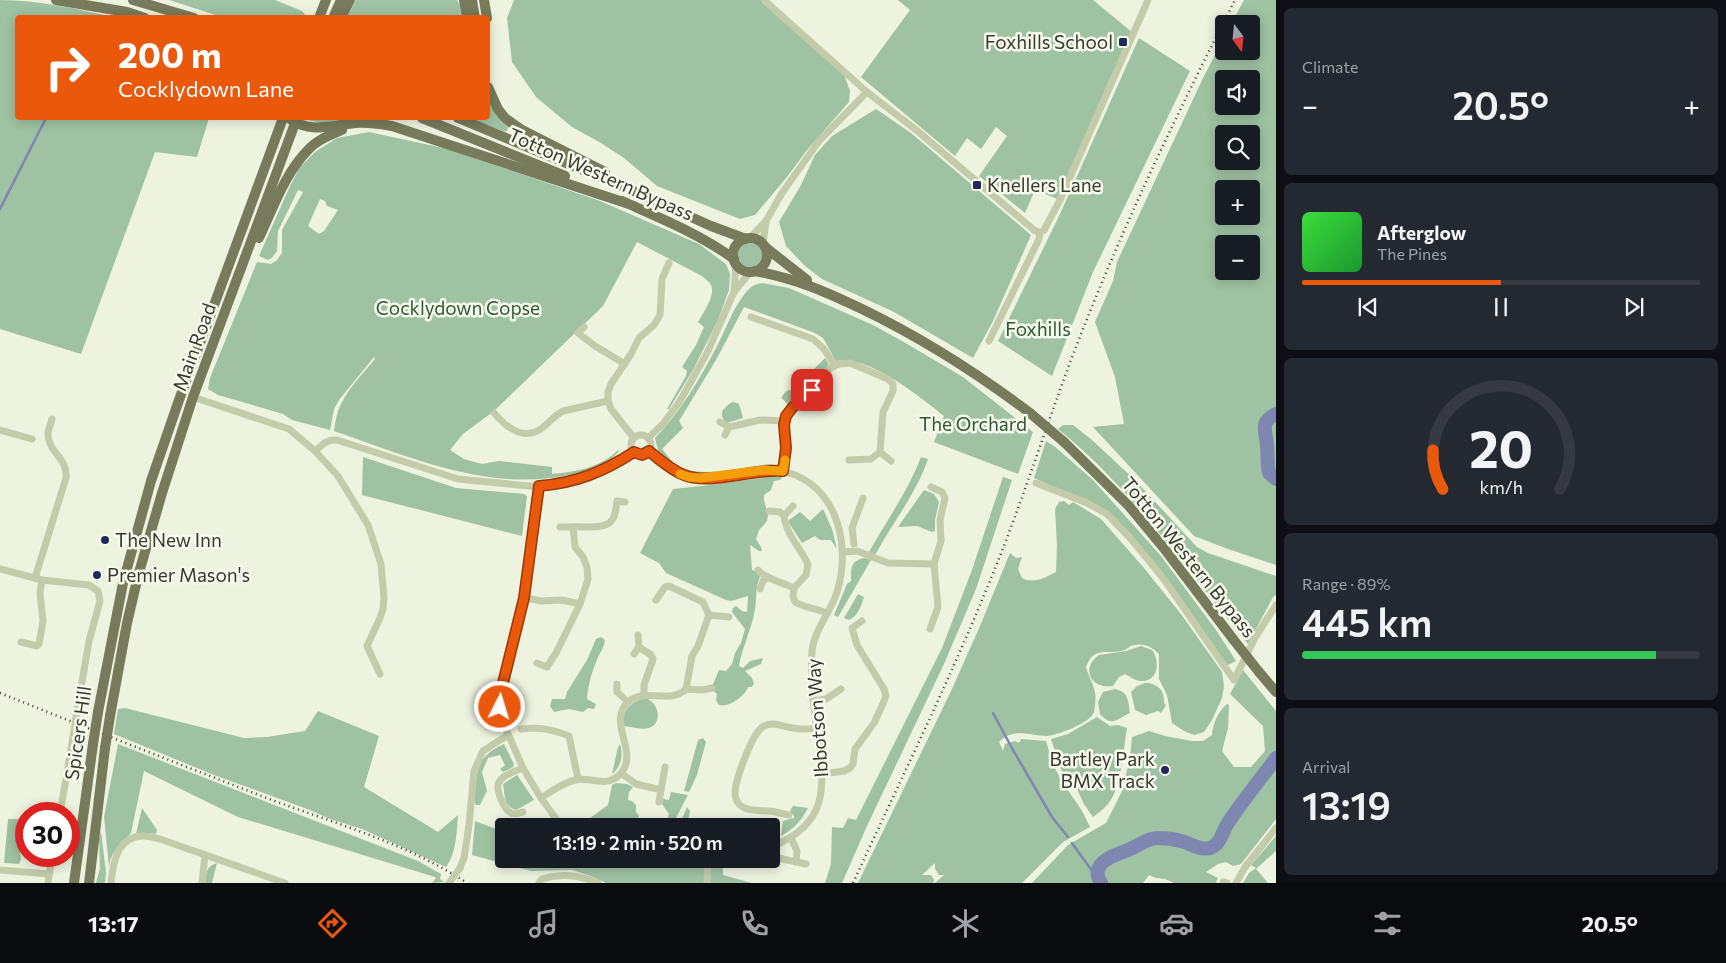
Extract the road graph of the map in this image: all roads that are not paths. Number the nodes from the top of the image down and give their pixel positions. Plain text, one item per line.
1 (56, 0) edge
2 (133, 0) edge
3 (326, 0) edge
4 (341, 0) edge
5 (350, 0) edge
6 (464, 0) edge
7 (472, 0) edge
8 (484, 0) edge
9 (764, 0) edge
10 (1148, 0) edge
11 (136, 15) edge
12 (184, 15) edge
13 (320, 15) edge
14 (334, 15) edge
15 (342, 15) edge
16 (466, 15) edge
17 (474, 15) edge
18 (486, 15) edge
19 (490, 91) edge
20 (867, 92) junction
21 (282, 120) edge
22 (294, 120) edge
23 (297, 120) edge
24 (427, 120) edge
25 (463, 120) edge
26 (372, 122) junction
27 (638, 193) junction
28 (626, 203) junction
29 (766, 221) junction
30 (1040, 232) junction
31 (748, 238) junction
32 (764, 245) junction
33 (247, 254) junction
34 (735, 261) junction
35 (669, 263) dead end
36 (753, 271) junction
37 (818, 288) junction
38 (734, 292) junction
39 (752, 317) dead end
40 (584, 327) dead end
41 (989, 342) dead end
42 (625, 364) junction
43 (835, 365) junction
44 (193, 397) junction
45 (608, 401) junction
46 (494, 413) dead end
47 (52, 419) dead end
48 (785, 421) junction
49 (720, 422) dead end
50 (729, 427) junction
51 (0, 430) edge
52 (724, 435) dead end
53 (634, 438) junction
54 (648, 438) junction
55 (32, 439) dead end
56 (316, 451) junction
57 (649, 451) junction
58 (634, 452) junction
59 (880, 452) junction
60 (849, 460) dead end
61 (891, 461) dead end
62 (783, 471) junction
63 (1036, 483) dead end
64 (539, 486) junction
65 (931, 487) dead end
66 (863, 498) dead end
67 (625, 502) dead end
68 (794, 506) dead end
69 (769, 510) dead end
70 (784, 516) junction
71 (854, 522) junction
72 (838, 523) junction
73 (560, 527) dead end
74 (573, 527) junction
75 (854, 544) dead end
76 (843, 552) junction
77 (934, 564) junction
78 (0, 569) edge
79 (758, 570) dead end
80 (768, 577) junction
81 (39, 579) junction
82 (760, 588) dead end
83 (794, 588) junction
84 (122, 590) joint
85 (134, 592) joint
86 (524, 598) junction
87 (656, 600) dead end
88 (580, 604) junction
89 (1276, 605) edge
90 (827, 613) junction
91 (709, 615) junction
92 (729, 617) dead end
93 (862, 621) dead end
94 (930, 629) dead end
95 (638, 635) dead end
96 (21, 642) dead end
97 (639, 646) junction
98 (634, 654) dead end
99 (537, 663) dead end
100 (380, 674) dead end
101 (617, 684) dead end
102 (686, 688) junction
103 (712, 688) dead end
104 (841, 689) dead end
105 (1276, 692) edge
106 (644, 695) junction
107 (813, 701) junction
108 (628, 702) junction
109 (816, 728) junction
110 (521, 729) dead end
111 (508, 735) junction
112 (665, 767) dead end
113 (523, 768) junction
114 (621, 773) junction
115 (823, 774) junction
116 (578, 779) junction
117 (661, 790) junction
118 (541, 798) junction
119 (62, 802) edge
120 (659, 802) dead end
121 (523, 812) dead end
122 (789, 815) dead end
123 (555, 818) edge
124 (1276, 828) edge
125 (791, 838) junction
126 (780, 843) edge
127 (206, 855) junction
128 (780, 858) edge
129 (796, 862) junction
130 (806, 864) dead end
131 (50, 867) edge
132 (708, 868) edge
133 (0, 870) edge
134 (49, 874) junction
135 (48, 883) edge
136 (74, 883) edge
137 (89, 883) edge
138 (111, 883) edge
139 (202, 883) edge
140 (285, 883) edge
141 (449, 883) edge
142 (539, 883) edge
143 (598, 883) edge
144 (707, 883) edge
145 (1236, 883) edge

1 - 11 main road
2 - 12 main road
3 - 13 main road
4 - 14 main road
5 - 15 main road
6 - 16 main road
7 - 17 main road
8 - 18 main road
9 - 20 street
10 - 30 street
19 - 27 main road
20 - 29 street
20 - 30 street
21 - 84 main road, Main Road
22 - 33 main road, Main Road
23 - 26 main road
24 - 28 main road, Totton Western Bypass
25 - 27 main road, Totton Western Bypass
26 - 28 main road
26 - 33 main road
27 - 31 main road, Totton Western Bypass
28 - 34 main road, Totton Western Bypass
29 - 31 street
29 - 32 street
30 - 41 street
31 - 32 main road
31 - 34 main road
32 - 36 main road
32 - 37 main road, Totton Western Bypass
33 - 44 main road, Main Road
34 - 36 main road
34 - 38 street
35 - 42 street
36 - 37 main road, Totton Western Bypass
36 - 38 street
37 - 105 main road, Totton Western Bypass, bridge
38 - 54 street
39 - 43 street
40 - 42 street
42 - 45 street
43 - 48 street
43 - 59 street
44 - 56 street
44 - 85 main road, Main Road
45 - 46 street
45 - 53 street
47 - 81 street
48 - 50 street
48 - 62 street
49 - 50 street
50 - 52 street
51 - 55 street
53 - 54 street
53 - 58 street
54 - 57 street
56 - 64 street
56 - 100 street
57 - 58 street
57 - 62 street, Ibbotson Way
58 - 64 street
59 - 60 street
59 - 61 street
62 - 72 street, Ibbotson Way
63 - 89 street
64 - 86 street
65 - 77 street
66 - 71 street
67 - 74 street
68 - 70 street
69 - 70 street
70 - 83 street
71 - 72 street
71 - 75 street
72 - 76 street, Ibbotson Way
73 - 74 street
74 - 88 street
76 - 77 street
76 - 90 street, Ibbotson Way
77 - 94 street
78 - 81 street
79 - 80 street
80 - 82 street
80 - 83 street
81 - 96 street
81 - 119 street, Spicers Hill, bridge
83 - 90 street
84 - 136 main road, Spicers Hill, bridge
85 - 137 main road, Spicers Hill, bridge
86 - 88 street
86 - 111 street
87 - 91 street
88 - 99 street
90 - 107 street, Ibbotson Way
91 - 92 street
91 - 102 street
93 - 115 street
95 - 97 street
97 - 98 street
97 - 106 street
101 - 108 street
102 - 103 street
102 - 106 street
104 - 107 street
106 - 108 street
107 - 109 street, Ibbotson Way
108 - 114 street
109 - 115 street, Ibbotson Way
109 - 122 street
110 - 116 street
111 - 113 street
111 - 141 street, bridge
112 - 117 street
113 - 118 street
113 - 121 street
114 - 116 street
114 - 117 street
115 - 125 street, Ibbotson Way
116 - 118 street
117 - 120 street
118 - 123 street
124 - 145 street
125 - 126 street, Ibbotson Way
125 - 129 street
127 - 138 street
127 - 139 street
127 - 140 street
128 - 129 street
129 - 130 street
131 - 134 street
132 - 144 street
133 - 134 street
134 - 135 street
142 - 143 street

